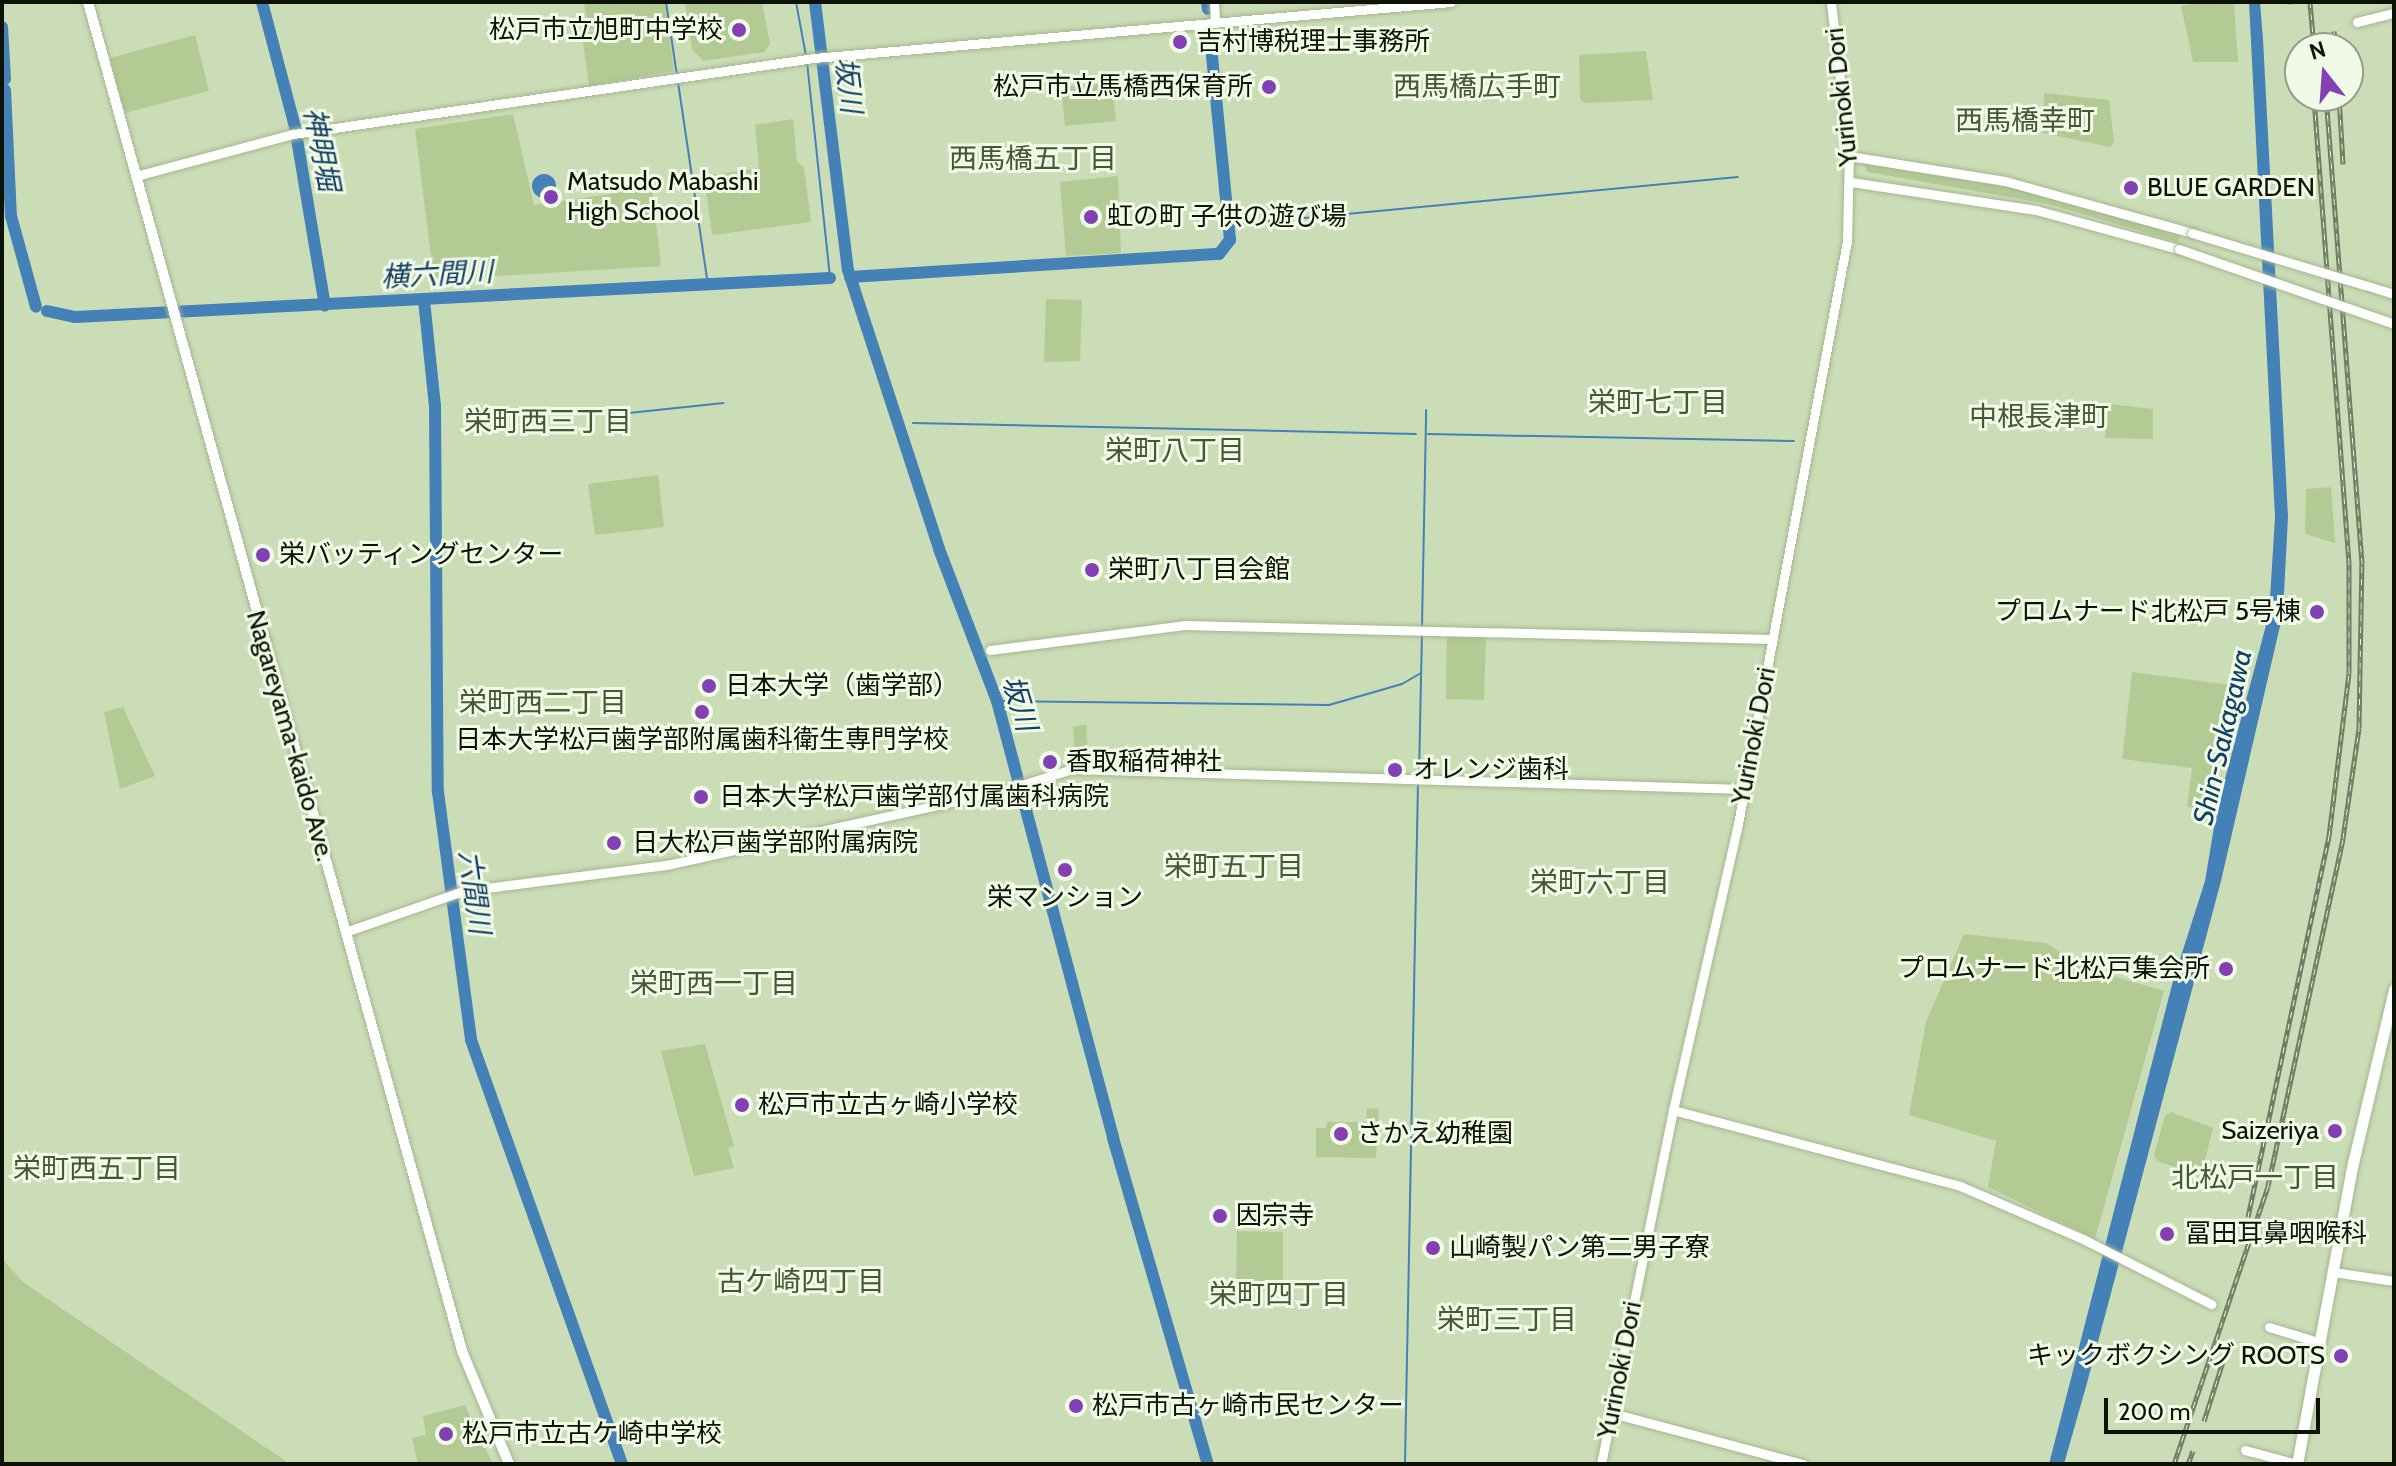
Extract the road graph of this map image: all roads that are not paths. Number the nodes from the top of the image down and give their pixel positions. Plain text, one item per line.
1 (88, 2) edge
2 (1214, 2) edge
3 (1451, 2) edge
4 (1831, 2) edge
5 (2394, 13) edge
6 (1211, 20) junction
7 (2357, 22) dead end
8 (1849, 156) junction
9 (136, 176) junction
10 (1851, 182) junction
11 (2394, 294) edge
12 (2394, 324) edge
13 (1773, 639) junction
14 (990, 650) dead end
15 (1744, 789) junction
16 (344, 928) junction
17 (2394, 989) edge
18 (1673, 1110) junction
19 (2333, 1272) junction
20 (2394, 1281) edge
21 (2211, 1304) dead end
22 (2269, 1327) dead end
23 (2321, 1343) junction
24 (1612, 1413) junction
25 (2245, 1450) dead end
26 (509, 1464) edge
27 (1601, 1464) edge
28 (1803, 1464) edge
29 (2297, 1464) edge

1 - 9 main road, Nagareyama-kaido Ave.
2 - 6 street
3 - 6 street
4 - 8 street, Yurinoki Dori
5 - 7 street
6 - 9 street
8 - 10 street, Yurinoki Dori
8 - 11 street, bridge
9 - 16 main road, Nagareyama-kaido Ave.
10 - 12 street, bridge
10 - 13 street, Yurinoki Dori
13 - 14 street
13 - 15 street, Yurinoki Dori
15 - 16 street
15 - 18 street, Yurinoki Dori
16 - 26 main road, Nagareyama-kaido Ave.
17 - 19 highway
18 - 21 street
18 - 24 street, Yurinoki Dori
19 - 20 street
19 - 23 highway
22 - 23 street
23 - 29 highway
24 - 27 street, Yurinoki Dori
24 - 28 street
25 - 29 street

